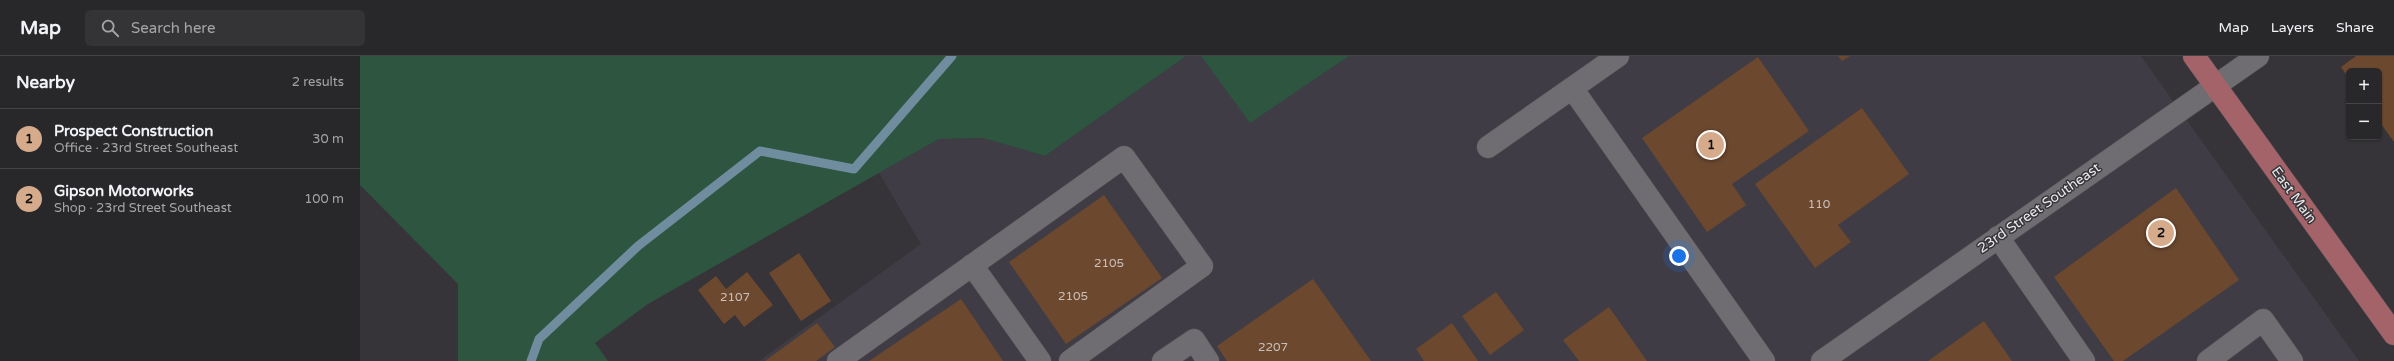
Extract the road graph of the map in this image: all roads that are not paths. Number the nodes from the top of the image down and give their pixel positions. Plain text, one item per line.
1 (1618, 56) edge
2 (2194, 56) edge
3 (2258, 56) edge
4 (2214, 85) junction
5 (1572, 88) junction
6 (1488, 147) dead end
7 (1998, 238) junction
8 (972, 265) junction
9 (2394, 334) edge
10 (838, 361) edge
11 (1040, 361) edge
12 (1070, 361) edge
13 (1163, 361) edge
14 (1208, 361) edge
15 (1764, 361) edge
16 (1822, 361) edge
17 (2084, 361) edge
18 (2208, 361) edge
19 (2292, 361) edge

1 - 5 street
2 - 4 main road, East Main
3 - 4 street, 23rd Street Southeast
4 - 7 street, 23rd Street Southeast
4 - 9 main road, East Main
5 - 6 street
5 - 15 street
7 - 16 street, 23rd Street Southeast
7 - 17 street
8 - 10 street
8 - 11 street
8 - 12 street
13 - 14 street
18 - 19 street

